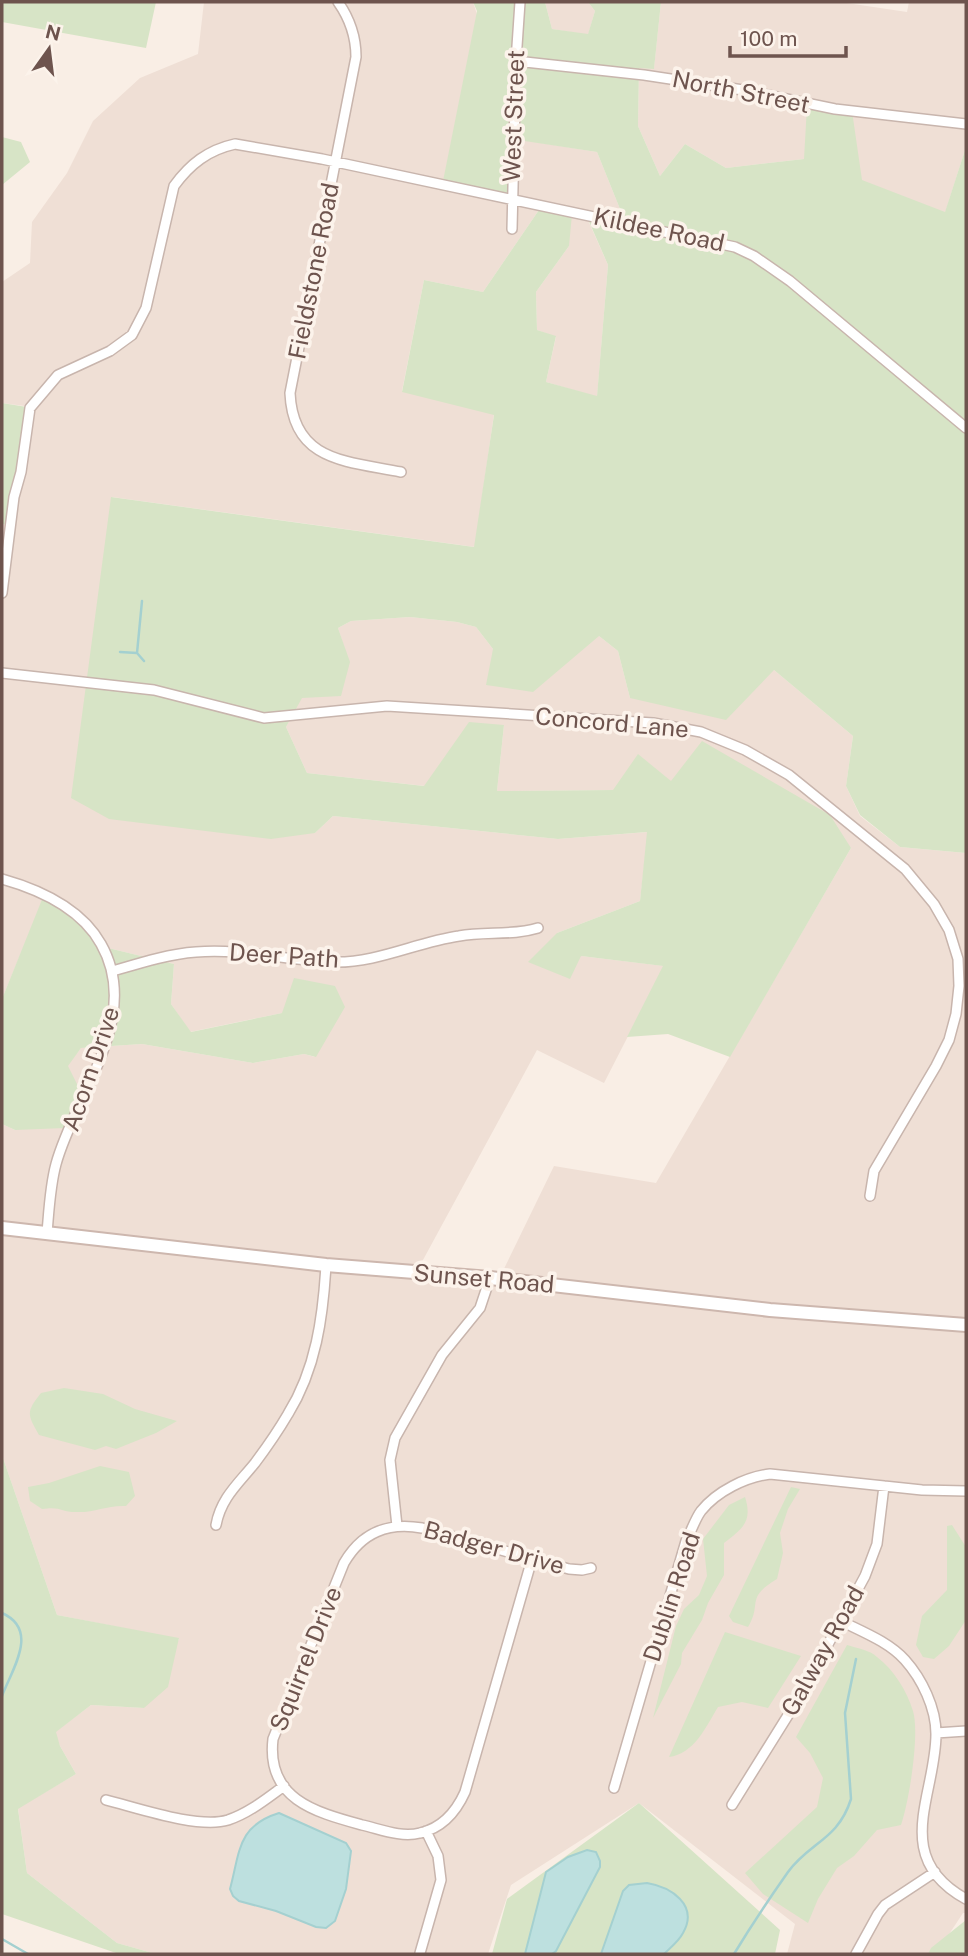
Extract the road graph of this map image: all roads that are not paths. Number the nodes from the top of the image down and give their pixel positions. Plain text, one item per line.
1 (338, 2) edge
2 (520, 2) edge
3 (516, 61) junction
4 (966, 124) edge
5 (336, 162) junction
6 (511, 199) junction
7 (512, 229) dead end
8 (966, 428) edge
9 (401, 472) dead end
10 (2, 593) edge
11 (2, 673) edge
12 (2, 879) edge
13 (538, 928) dead end
14 (962, 959) edge
15 (113, 971) junction
16 (870, 1196) dead end
17 (2, 1228) edge
18 (47, 1233) junction
19 (326, 1265) junction
20 (490, 1278) junction
21 (966, 1325) edge
22 (884, 1486) junction
23 (966, 1491) edge
24 (216, 1525) dead end
25 (397, 1526) junction
26 (532, 1559) junction
27 (591, 1568) dead end
28 (841, 1620) junction
29 (966, 1731) edge
30 (936, 1732) junction
31 (284, 1786) junction
32 (614, 1788) dead end
33 (106, 1800) dead end
34 (732, 1805) dead end
35 (426, 1831) junction
36 (935, 1872) junction
37 (966, 1899) edge
38 (420, 1953) edge
39 (856, 1954) edge

1 - 5 street, Fieldstone Road
2 - 3 street, West Street
3 - 4 street, North Street
3 - 6 street, West Street
5 - 6 street, Kildee Road
5 - 9 street, Fieldstone Road
5 - 10 street, Kildee Road
6 - 7 street, West Street
6 - 8 street, Kildee Road
11 - 14 street, Concord Lane
12 - 15 street, Acorn Drive
13 - 15 street, Deer Path
14 - 16 street, Concord Lane
15 - 18 street, Acorn Drive
17 - 18 street, Sunset Road
18 - 19 street, Sunset Road
19 - 20 street, Sunset Road
19 - 24 street
20 - 21 street, Sunset Road
20 - 25 street
22 - 23 street, Dublin Road
22 - 28 street, Galway Road
22 - 32 street, Dublin Road
25 - 26 street, Badger Drive
25 - 31 street, Squirrel Drive
26 - 27 street, Badger Drive
26 - 35 street
28 - 30 street
28 - 34 street, Galway Road
29 - 30 street
30 - 36 street
31 - 33 street
31 - 35 street
35 - 38 street
36 - 37 street
36 - 39 street

